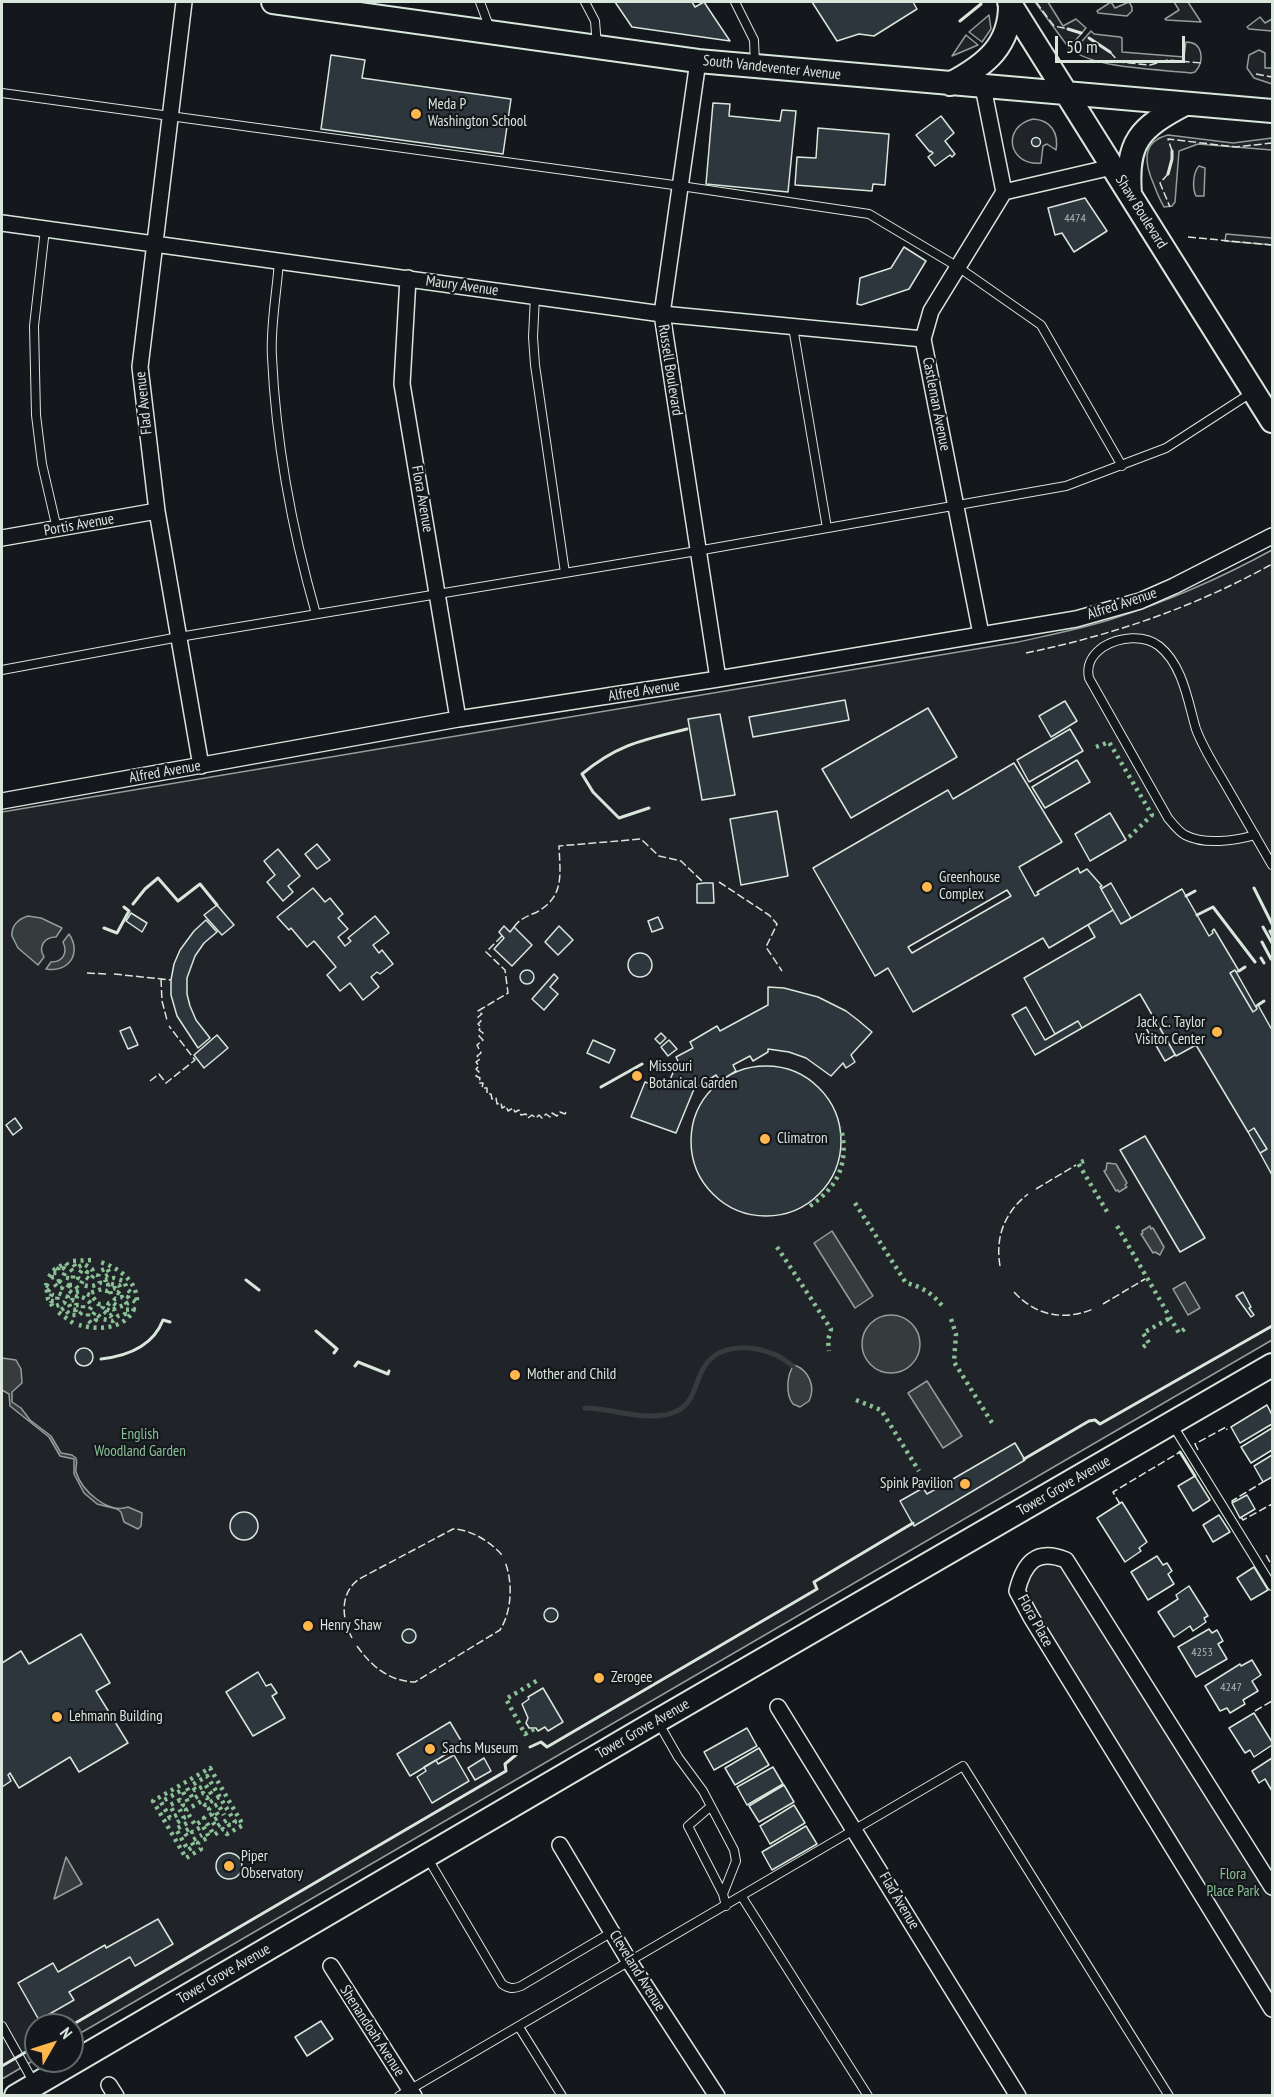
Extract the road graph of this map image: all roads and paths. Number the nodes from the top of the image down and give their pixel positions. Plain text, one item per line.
1 (184, 2) edge
2 (273, 2) edge
3 (480, 2) edge
4 (585, 2) edge
5 (735, 2) edge
6 (1010, 2) edge
7 (491, 33) junction
8 (597, 47) junction
9 (698, 61) junction
10 (756, 67) junction
11 (950, 84) junction
12 (983, 87) junction
13 (2, 93) edge
14 (1067, 93) junction
15 (1185, 104) junction
16 (1272, 111) edge
17 (171, 116) junction
18 (1112, 166) junction
19 (681, 186) junction
20 (1004, 192) junction
21 (1131, 196) junction
22 (2, 223) edge
23 (45, 229) junction
24 (154, 245) junction
25 (279, 261) junction
26 (958, 267) junction
27 (408, 278) junction
28 (535, 296) junction
29 (662, 314) junction
30 (793, 327) junction
31 (923, 339) junction
32 (1254, 391) junction
33 (1272, 421) edge
34 (1122, 466) junction
35 (956, 506) junction
36 (157, 512) junction
37 (827, 528) junction
38 (57, 529) junction
39 (1272, 536) edge
40 (2, 538) edge
41 (697, 551) junction
42 (565, 573) junction
43 (438, 594) junction
44 (316, 614) junction
45 (981, 634) junction
46 (179, 637) junction
47 (2, 669) edge
48 (718, 679) junction
49 (458, 719) junction
50 (201, 766) junction
51 (2, 801) edge
52 (1255, 835) junction
53 (1272, 865) edge
54 (1272, 1365) edge
55 (1172, 1424) junction
56 (1272, 1585) edge
57 (778, 1707) dead end
58 (657, 1721) junction
59 (710, 1807) junction
60 (855, 1830) junction
61 (560, 1845) dead end
62 (426, 1856) junction
63 (1272, 1887) edge
64 (723, 1894) junction
65 (742, 1897) junction
66 (726, 1906) junction
67 (612, 1932) junction
68 (629, 1961) junction
69 (331, 1966) dead end
70 (1272, 2009) edge
71 (2, 2026) edge
72 (519, 2027) junction
73 (26, 2090) edge
74 (407, 2093) edge
75 (562, 2096) edge
76 (717, 2096) edge
77 (868, 2096) edge
78 (1018, 2096) edge
79 (1169, 2096) edge

1 - 17 street, Flad Avenue
2 - 7 street, South Vandeventer Avenue
3 - 7 lane
4 - 8 lane
5 - 10 lane
6 - 11 street
6 - 14 street, Shaw Boulevard
7 - 8 street, South Vandeventer Avenue
8 - 9 street, South Vandeventer Avenue
9 - 10 street, South Vandeventer Avenue
9 - 19 street, Russell Boulevard
10 - 11 street, South Vandeventer Avenue
11 - 12 street, South Vandeventer Avenue
12 - 14 street, South Vandeventer Avenue
12 - 20 street
13 - 17 lane
14 - 15 street, South Vandeventer Avenue
14 - 18 street, Shaw Boulevard
15 - 16 street, South Vandeventer Avenue
15 - 21 street
17 - 19 lane
17 - 24 street, Flad Avenue
18 - 20 street
18 - 21 street, Shaw Boulevard
19 - 26 lane
19 - 29 street, Russell Boulevard
20 - 26 street, Castleman Avenue
21 - 32 street, Shaw Boulevard
22 - 23 street, Maury Avenue
23 - 24 street, Maury Avenue
23 - 38 lane
24 - 25 street, Maury Avenue
24 - 36 street, Flad Avenue
25 - 27 street, Maury Avenue
25 - 44 lane
26 - 31 street, Castleman Avenue
26 - 34 lane
27 - 28 street, Maury Avenue
27 - 43 street, Flora Avenue
28 - 29 street, Maury Avenue
28 - 42 lane
29 - 30 street, Maury Avenue
29 - 41 street, Russell Boulevard
30 - 31 street, Maury Avenue
30 - 37 lane
31 - 35 street, Castleman Avenue
32 - 33 street, Shaw Boulevard
32 - 34 lane
34 - 35 lane
35 - 37 lane
35 - 45 street, Castleman Avenue
36 - 38 street, Portis Avenue
36 - 46 street, Flad Avenue
37 - 41 lane
38 - 40 street, Portis Avenue
39 - 45 street, Alfred Avenue
41 - 42 lane
41 - 48 street, Russell Boulevard
42 - 43 lane
43 - 44 lane
43 - 49 street, Flora Avenue
44 - 46 lane
45 - 48 street, Alfred Avenue
46 - 47 lane
46 - 50 street, Flad Avenue
48 - 49 street, Alfred Avenue
49 - 50 street, Alfred Avenue
50 - 51 street, Alfred Avenue
52 - 52 lane
52 - 53 lane
54 - 55 street, Tower Grove Avenue
55 - 56 lane
55 - 58 street, Tower Grove Avenue
57 - 60 street, Flad Avenue
58 - 59 lane
58 - 62 street, Tower Grove Avenue
59 - 64 lane
59 - 64 lane
60 - 65 lane
60 - 78 street, Flad Avenue
60 - 79 lane
61 - 67 street, Cleveland Avenue
62 - 67 lane
62 - 73 street, Tower Grove Avenue
63 - 70 street, Flora Place
64 - 66 lane
65 - 66 lane
65 - 77 lane
66 - 68 lane
67 - 68 street, Cleveland Avenue
68 - 72 lane
68 - 76 street, Cleveland Avenue
69 - 74 street, Shenandoah Avenue
71 - 73 lane
72 - 74 lane
72 - 75 lane

